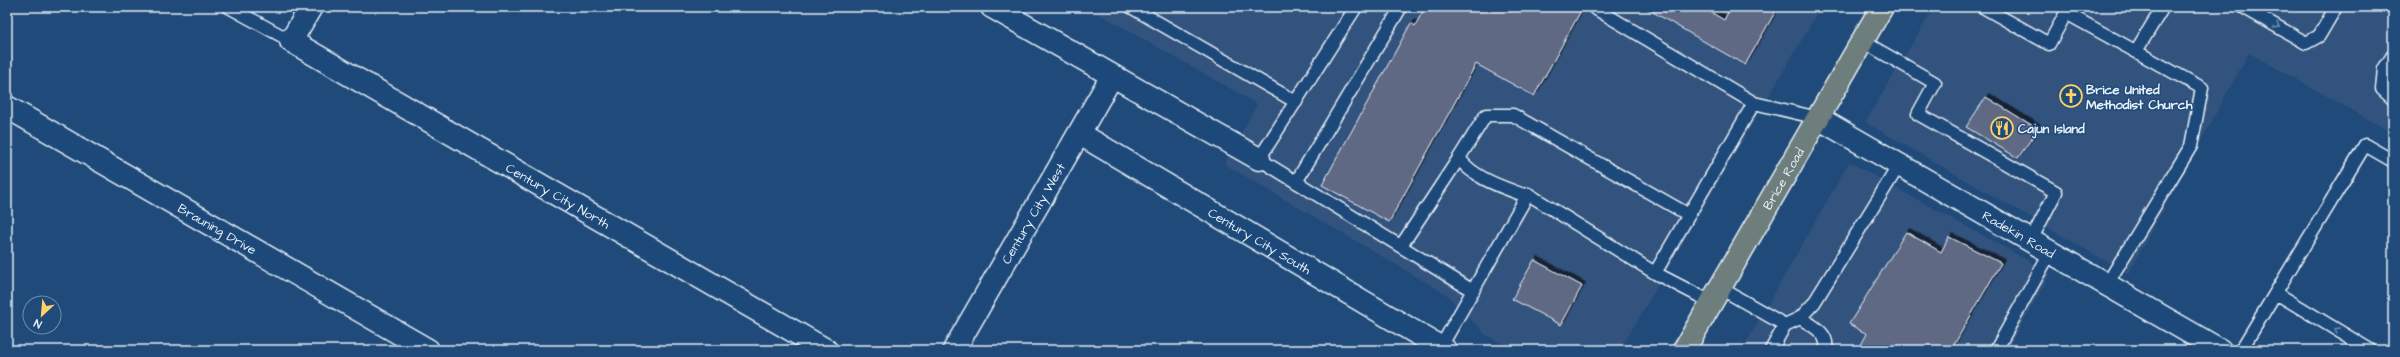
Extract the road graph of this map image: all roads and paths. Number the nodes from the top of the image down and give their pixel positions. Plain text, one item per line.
1 (228, 7) edge
2 (311, 7) edge
3 (992, 7) edge
4 (1131, 7) edge
5 (1356, 7) edge
6 (1401, 7) edge
7 (1593, 7) edge
8 (1882, 7) edge
9 (1983, 7) edge
10 (2163, 7) edge
11 (2243, 7) edge
12 (2336, 7) edge
13 (291, 41) junction
14 (1862, 41) junction
15 (2136, 51) junction
16 (2393, 55) edge
17 (1112, 76) junction
18 (2393, 99) edge
19 (1296, 102) junction
20 (1754, 103) junction
21 (7, 107) edge
22 (1818, 118) junction
23 (1080, 134) junction
24 (1459, 158) junction
25 (1259, 159) junction
26 (2393, 161) edge
27 (1899, 165) junction
28 (1296, 182) junction
29 (1526, 196) junction
30 (1689, 215) junction
31 (2031, 240) junction
32 (1401, 246) junction
33 (2051, 251) junction
34 (1656, 273) junction
35 (2107, 284) junction
36 (1473, 291) junction
37 (2276, 293) junction
38 (1716, 295) junction
39 (1800, 318) junction
40 (1785, 325) junction
41 (1445, 349) edge
42 (428, 350) edge
43 (826, 350) edge
44 (954, 350) edge
45 (1684, 350) edge
46 (1771, 350) edge
47 (1826, 350) edge
48 (1996, 350) edge
49 (2220, 350) edge
50 (2241, 350) edge
51 (2370, 350) edge

1 - 13 lane
2 - 13 street
3 - 17 street
4 - 19 lane
5 - 19 lane
6 - 28 lane
7 - 20 lane
8 - 14 main road, Brice Road
9 - 15 lane
10 - 15 lane
11 -> 12 lane
13 - 43 street, Century City North
14 - 22 main road, Brice Road
14 - 31 lane
15 - 35 lane
16 - 18 lane
17 - 23 street, Century City West
17 - 25 street
19 - 25 lane
20 - 22 lane
20 - 30 lane
21 - 42 street, Brauning Drive
22 - 27 street, Radekin Road
22 - 38 main road, Brice Road
23 - 41 street, Century City South
23 - 44 street, Century City West
24 - 29 lane
24 - 30 lane
24 - 32 lane
25 - 28 lane
26 - 37 lane
27 - 31 street, Radekin Road
27 - 39 lane
28 - 32 lane
29 - 34 lane
29 - 36 lane
30 - 34 lane
31 - 33 street, Radekin Road
32 - 36 lane
33 - 35 street, Radekin Road
33 - 48 lane
34 - 38 lane
35 - 49 street, Radekin Road
36 - 41 lane
37 - 50 lane
51 -> 37 lane
38 - 40 lane
38 - 45 main road, Brice Road
39 - 40 lane
39 - 47 lane
40 - 46 lane

